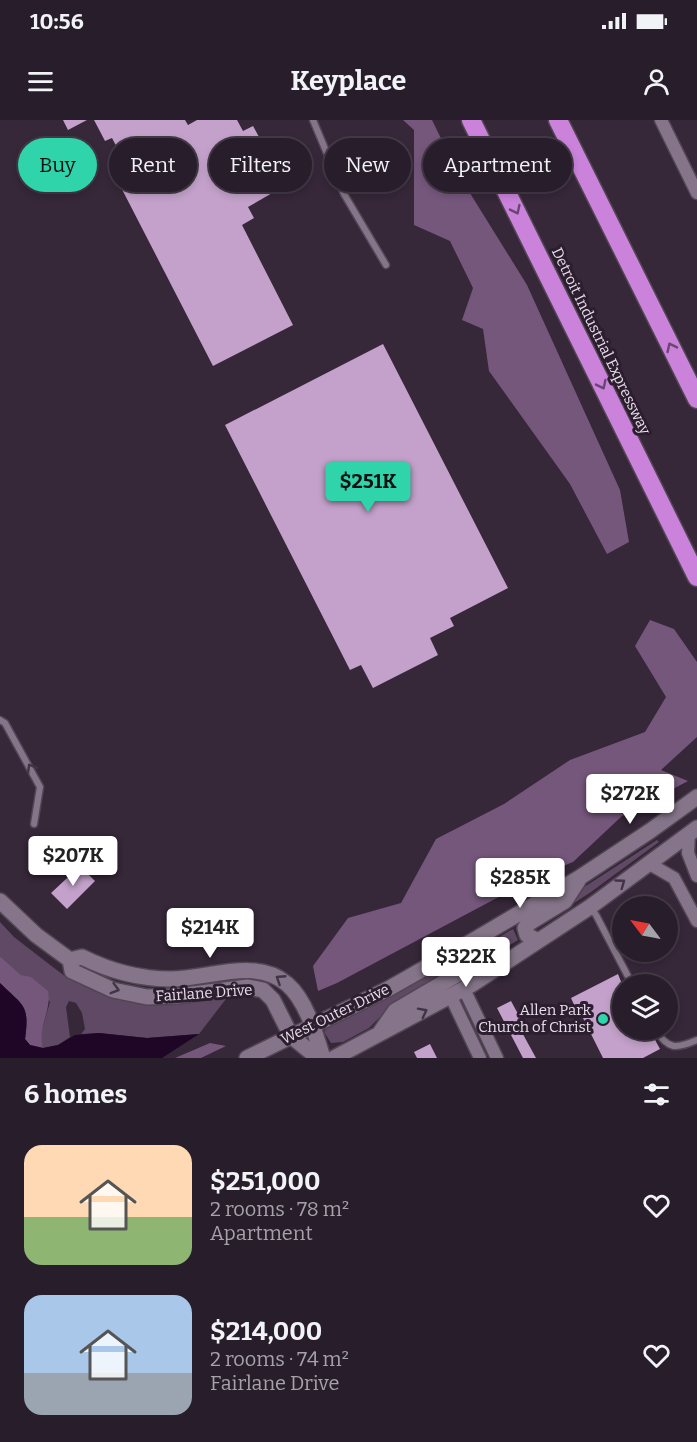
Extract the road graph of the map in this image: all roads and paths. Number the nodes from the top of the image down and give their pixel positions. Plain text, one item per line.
1 (313, 120) edge
2 (471, 120) edge
3 (558, 120) edge
4 (661, 120) edge
5 (697, 194) edge
6 (386, 265) dead end
7 (697, 399) edge
8 (697, 578) edge
9 (0, 720) edge
10 (697, 797) edge
11 (34, 824) dead end
12 (693, 831) edge
13 (648, 863) junction
14 (697, 876) edge
15 (579, 878) junction
16 (0, 901) edge
17 (590, 907) junction
18 (697, 921) edge
19 (474, 940) junction
20 (538, 941) junction
21 (70, 960) junction
22 (627, 974) edge
23 (457, 993) junction
24 (313, 1025) junction
25 (379, 1034) junction
26 (291, 1036) junction
27 (663, 1040) edge
28 (697, 1040) edge
29 (247, 1058) edge
30 (321, 1058) edge
31 (334, 1058) edge
32 (480, 1058) edge
33 (497, 1058) edge

1 - 6 lane
2 -> 8 highway, Detroit Industrial Expressway
7 -> 3 highway
4 - 5 street
11 -> 9 lane
10 - 15 main road, West Outer Drive
12 - 13 main road
12 - 14 street
17 -> 13 main road
13 - 18 street
15 - 19 main road, West Outer Drive
15 - 20 main road
16 - 21 main road, Fairlane Drive
17 - 20 main road
17 - 22 lane
19 - 24 main road, West Outer Drive
19 - 25 main road
20 - 23 main road
24 -> 21 main road, Fairlane Drive
21 -> 26 main road, Fairlane Drive
25 -> 23 main road
23 - 32 street
23 - 33 street
24 - 26 main road, West Outer Drive
24 - 30 main road, Fairlane Drive
25 - 31 main road
26 - 29 main road, West Outer Drive
26 - 30 main road, Fairlane Drive
27 - 28 lane

